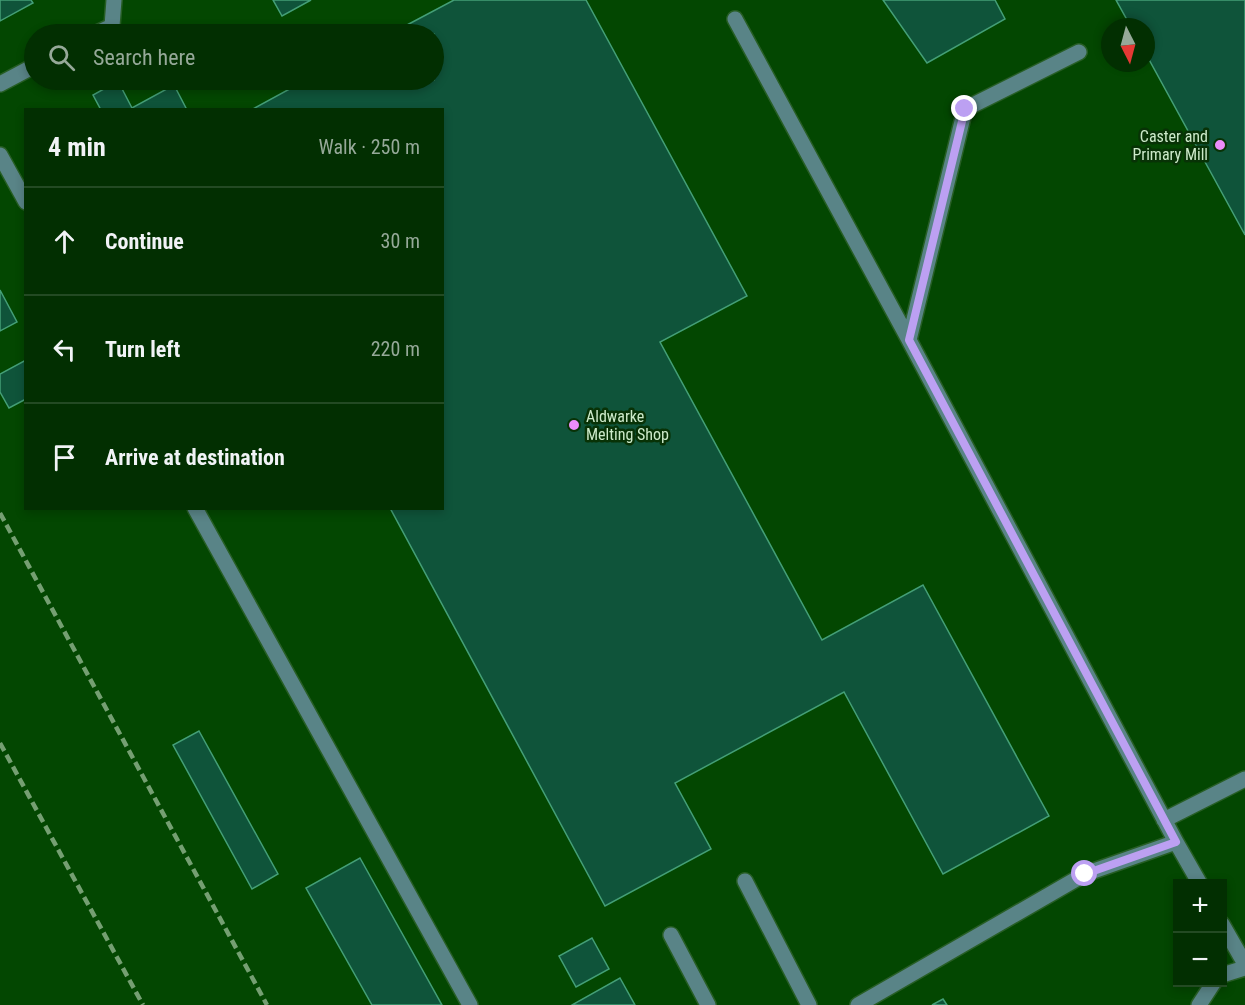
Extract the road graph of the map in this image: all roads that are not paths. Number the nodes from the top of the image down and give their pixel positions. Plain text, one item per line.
1 (114, 0) edge
2 (735, 20) dead end
3 (112, 24) edge
4 (1079, 52) dead end
5 (24, 71) edge
6 (0, 84) edge
7 (0, 155) edge
8 (24, 197) edge
9 (909, 340) junction
10 (196, 510) edge
11 (1245, 779) edge
12 (1164, 820) junction
13 (1176, 842) junction
14 (1197, 879) edge
15 (745, 881) dead end
16 (1227, 933) edge
17 (671, 935) dead end
18 (1245, 964) edge
19 (1245, 968) edge
20 (1227, 973) edge
21 (1211, 987) edge
22 (470, 1005) edge
23 (708, 1005) edge
24 (809, 1005) edge
25 (858, 1005) edge
26 (1199, 1005) edge

1 - 3 lane
2 - 9 lane
4 - 9 lane
5 - 6 lane
7 - 8 lane
9 - 12 lane
10 - 22 lane
11 - 12 lane
12 - 13 lane
13 - 14 lane
13 - 25 lane
15 - 24 lane
16 - 18 lane
17 - 23 lane
19 - 20 lane
21 - 26 lane

